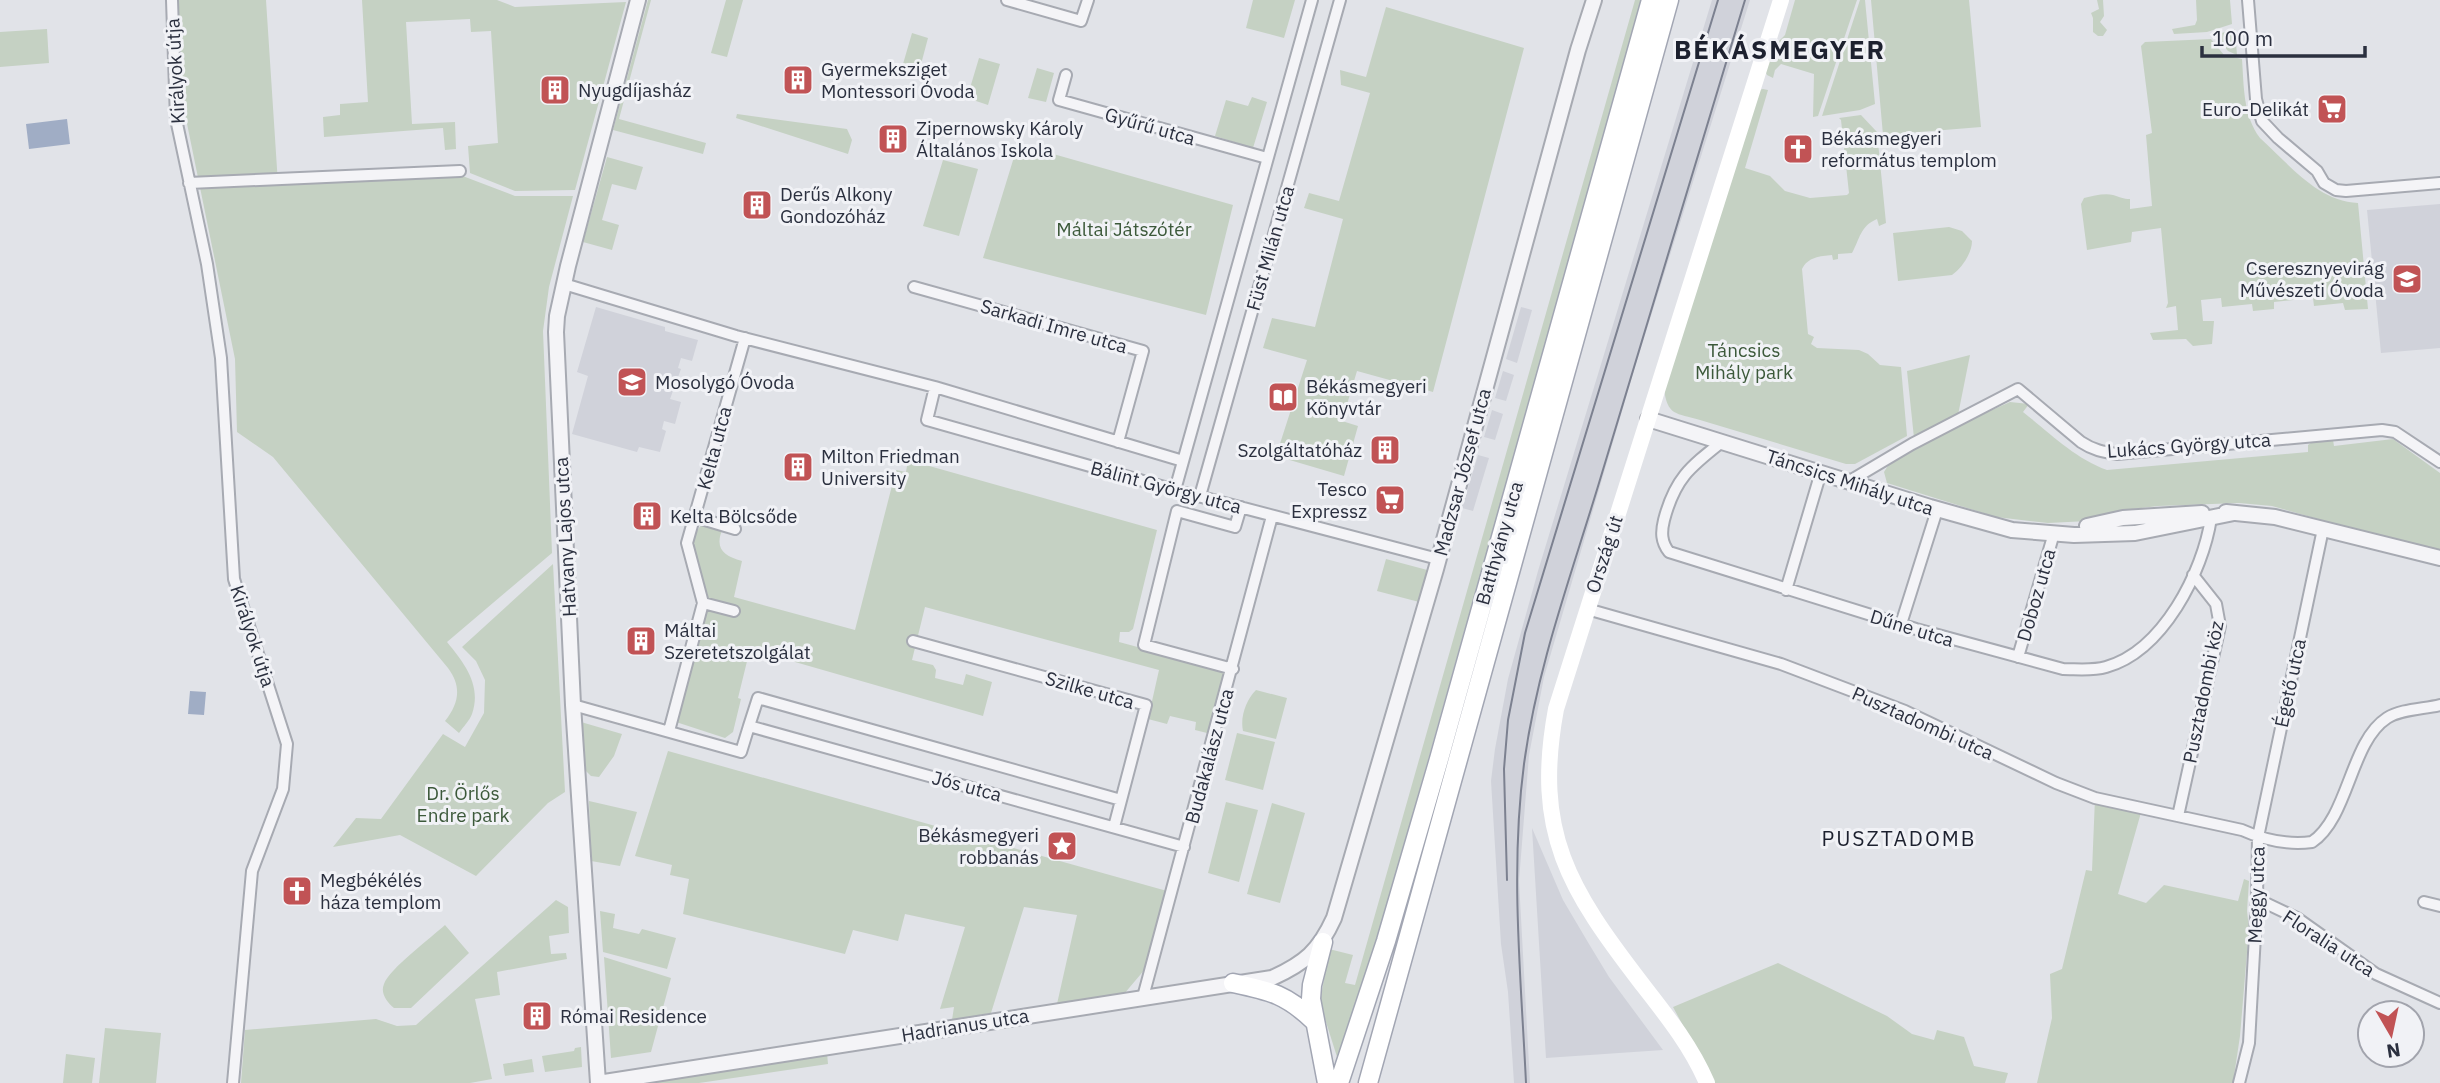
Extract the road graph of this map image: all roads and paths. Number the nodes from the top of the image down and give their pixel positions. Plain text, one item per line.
1 (172, 0) edge
2 (638, 0) edge
3 (1006, 0) edge
4 (1088, 0) edge
5 (1312, 0) edge
6 (1340, 0) edge
7 (1594, 0) edge
8 (1651, 0) edge
9 (1669, 0) edge
10 (1780, 0) edge
11 (2248, 0) edge
12 (1066, 75) dead end
13 (1267, 158) junction
14 (460, 171) dead end
15 (189, 183) junction
16 (2440, 183) edge
17 (564, 284) junction
18 (914, 287) dead end
19 (745, 338) junction
20 (934, 387) junction
21 (1648, 419) junction
22 (1723, 441) junction
23 (1118, 442) junction
24 (1183, 461) junction
25 (2440, 462) edge
26 (1821, 472) junction
27 (1848, 482) junction
28 (1175, 490) junction
29 (1200, 496) junction
30 (1241, 507) junction
31 (1937, 510) junction
32 (2234, 513) junction
33 (1272, 516) junction
34 (695, 517) junction
35 (2211, 518) junction
36 (735, 529) dead end
37 (2323, 529) junction
38 (2054, 533) junction
39 (2440, 558) edge
40 (1438, 559) junction
41 (2193, 575) junction
42 (1786, 590) junction
43 (703, 603) junction
44 (1587, 609) junction
45 (734, 611) dead end
46 (1901, 624) junction
47 (913, 642) dead end
48 (2018, 657) junction
49 (1233, 669) junction
50 (573, 705) junction
51 (2440, 705) edge
52 (749, 726) junction
53 (669, 731) junction
54 (1121, 800) junction
55 (2178, 816) junction
56 (1114, 827) junction
57 (2258, 837) junction
58 (1184, 847) junction
59 (2257, 899) junction
60 (2424, 902) dead end
61 (2440, 906) edge
62 (1323, 942) junction
63 (1233, 983) junction
64 (1143, 997) junction
65 (2440, 1003) edge
66 (1314, 1021) junction
67 (1369, 1079) edge
68 (233, 1083) edge
69 (597, 1083) edge
70 (1327, 1083) edge
71 (1339, 1083) edge
72 (1707, 1083) edge
73 (2239, 1083) edge

1 - 15 street, Királyok útja
2 - 17 street, Hatvany Lajos utca
3 - 4 street
5 - 13 street, Füst Milán utca
6 - 29 street, Füst Milán utca
7 - 40 street, Madzsar József utca
8 - 71 main road, Batthyány utca
9 - 67 main road, Batthyány utca
10 - 21 main road, Ország út
11 - 16 street
12 - 13 street, Gyűrű utca
13 - 24 street, Füst Milán utca
14 - 15 street
15 - 68 street, Királyok útja
17 - 19 street, Bálint György utca
17 - 50 street, Hatvany Lajos utca
18 - 23 street, Sarkadi Imre utca
19 - 20 street, Bálint György utca
19 - 34 street, Kelta utca
20 - 23 street, Bálint György utca
20 - 28 street, Bálint György utca
21 - 22 street, Táncsics Mihály utca
21 - 44 main road, Ország út
22 - 26 street, Táncsics Mihály utca
22 - 42 street, Dűne utca
23 - 24 street, Bálint György utca
24 - 28 street, Füst Milán utca
25 - 27 street, Lukács György utca
26 - 27 street, Táncsics Mihály utca
26 - 42 street
27 - 31 street, Táncsics Mihály utca
28 - 29 street, Bálint György utca
29 - 30 street, Bálint György utca
30 - 33 street, Bálint György utca
30 - 49 street
31 - 38 street, Táncsics Mihály utca
31 - 46 street
32 - 35 street, Táncsics Mihály utca
32 - 37 street, Táncsics Mihály utca
32 - 38 street, Táncsics Mihály utca
33 - 40 street, Bálint György utca
33 - 49 street, Budakalász utca
34 - 36 street
34 - 43 street, Kelta utca
35 - 38 street, Táncsics Mihály utca
35 - 41 street, Dűne utca
37 - 39 street, Táncsics Mihály utca
37 - 57 street, Égető utca
38 - 48 street, Doboz utca
40 - 62 street, Madzsar József utca
41 - 48 street, Dűne utca
41 - 55 street, Pusztadombi köz
42 - 46 street, Dűne utca
43 - 45 street
43 - 53 street, Kelta utca
44 - 55 street, Pusztadombi utca
44 - 72 main road, Ország út
46 - 48 street, Dűne utca
47 - 54 street, Szilke utca
49 - 58 street, Budakalász utca
50 - 53 street, Jós utca
50 - 69 street, Hatvany Lajos utca
51 - 57 street, Meggy utca
52 - 53 street, Jós utca
52 - 54 street, Jós utca
52 - 56 street, Jós utca
54 - 56 street, Szilke utca
55 - 57 street, Pusztadombi utca
56 - 58 street, Jós utca
57 - 59 street, Meggy utca
58 - 64 street, Budakalász utca
59 - 65 street, Floralia utca
59 - 73 street, Meggy utca
60 - 61 street
62 - 63 street, Hadrianus utca
62 - 66 main road
63 - 64 street, Hadrianus utca
63 - 66 main road
64 - 69 street, Hadrianus utca
66 - 70 main road

